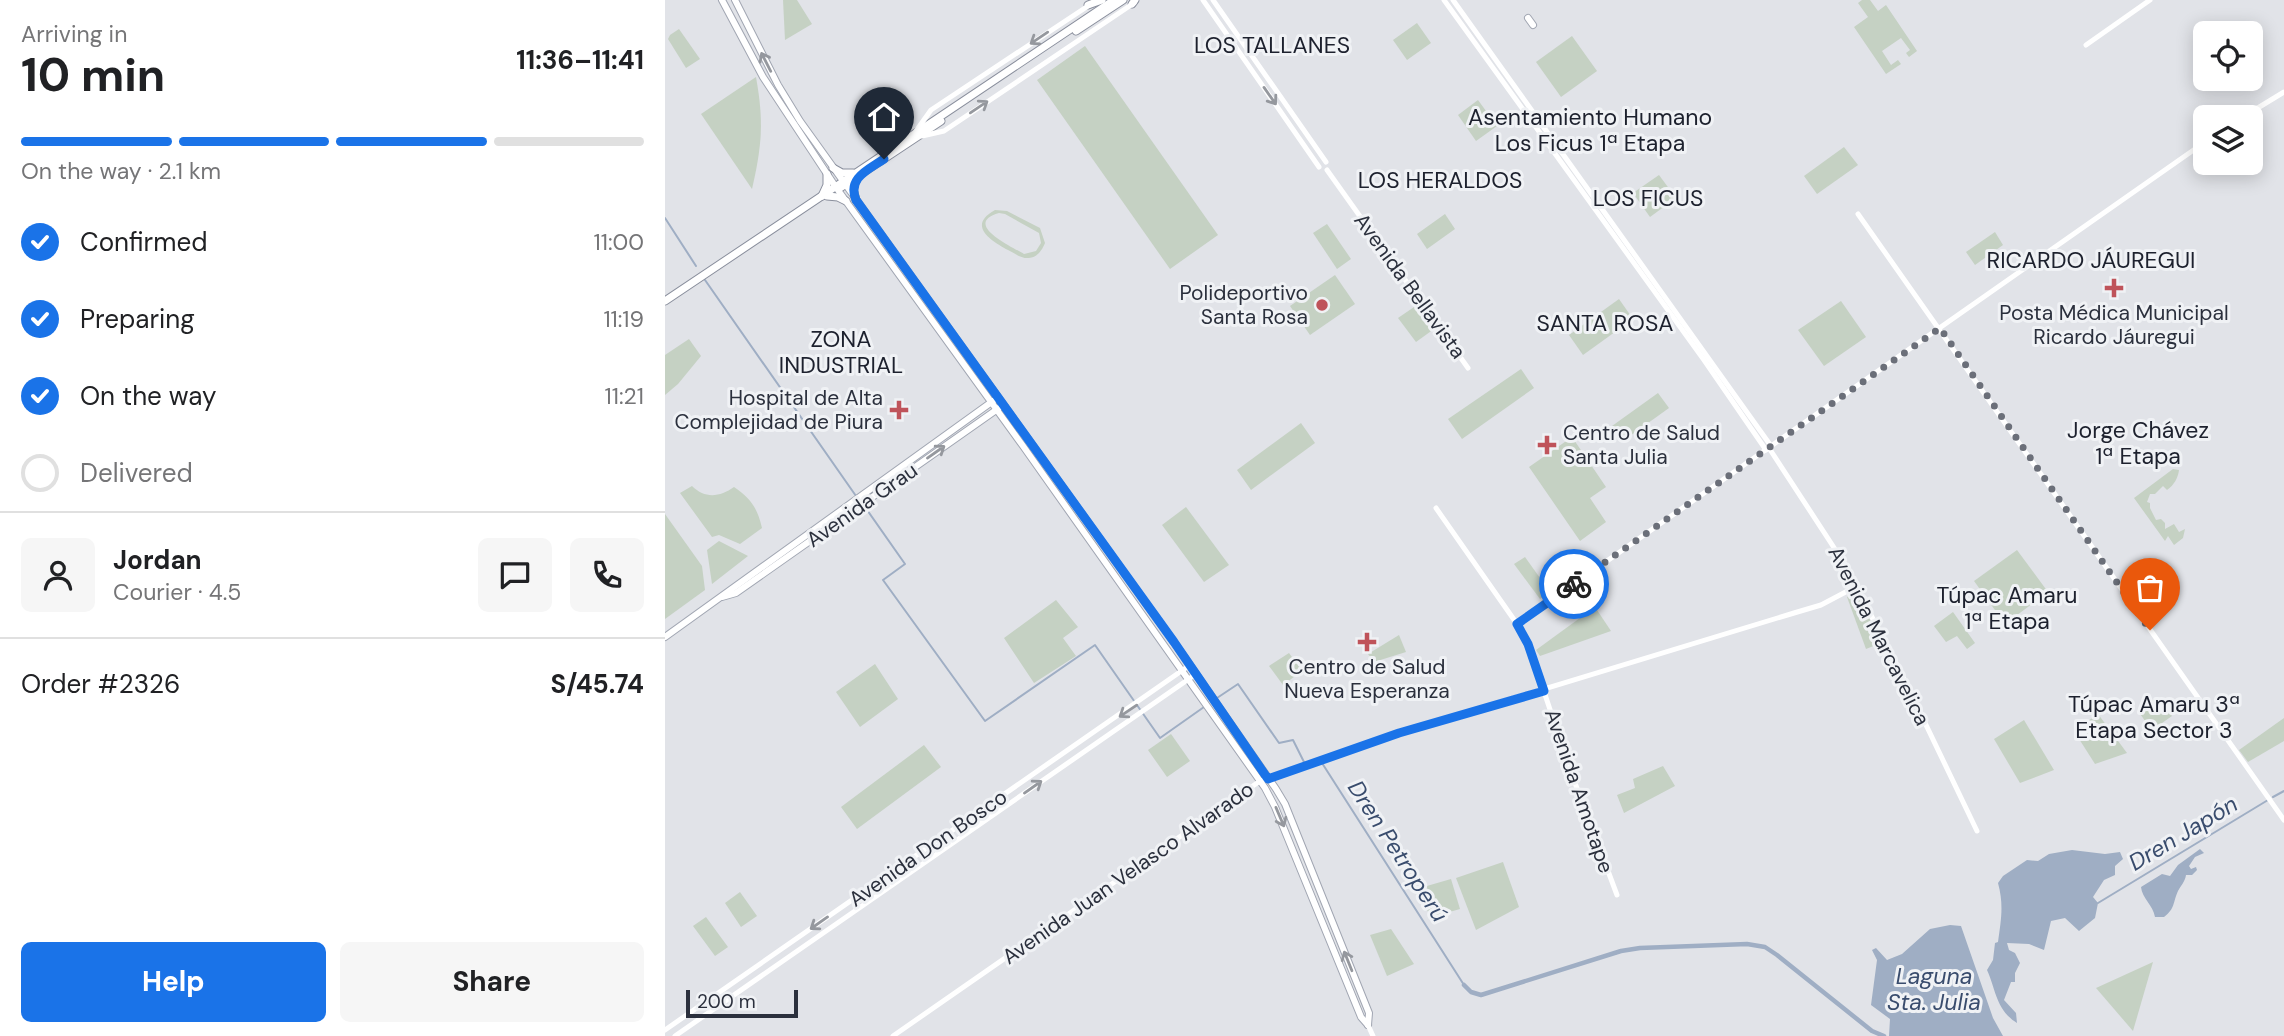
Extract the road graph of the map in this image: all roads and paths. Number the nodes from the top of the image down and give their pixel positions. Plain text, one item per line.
1 (722, 0) edge
2 (735, 0) edge
3 (1096, 0) edge
4 (1102, 0) edge
5 (1114, 0) edge
6 (1123, 0) edge
7 (1203, 0) edge
8 (1213, 0) edge
9 (1444, 0) edge
10 (1453, 0) edge
11 (2150, 0) edge
12 (1135, 1) edge
13 (1088, 5) junction
14 (1528, 18) dead end
15 (1533, 25) dead end
16 (2086, 45) dead end
17 (1245, 47) junction
18 (1239, 51) junction
19 (1261, 68) junction
20 (1254, 73) junction
21 (2284, 92) edge
22 (2263, 105) edge
23 (917, 134) junction
24 (805, 142) junction
25 (815, 143) junction
26 (1317, 148) junction
27 (2193, 150) edge
28 (1310, 153) junction
29 (1326, 162) dead end
30 (1319, 167) dead end
31 (1327, 170) dead end
32 (830, 171) junction
33 (856, 175) junction
34 (833, 190) junction
35 (856, 200) junction
36 (846, 201) junction
37 (1859, 214) dead end
38 (665, 302) edge
39 (1681, 324) junction
40 (1940, 328) junction
41 (1468, 368) dead end
42 (994, 400) junction
43 (1003, 404) junction
44 (996, 409) junction
45 (1769, 448) junction
46 (1436, 508) dead end
47 (1857, 586) junction
48 (717, 599) junction
49 (1517, 624) junction
50 (665, 637) edge
51 (1190, 665) junction
52 (1183, 671) junction
53 (1196, 674) junction
54 (1188, 679) junction
55 (1544, 691) junction
56 (1268, 779) junction
57 (1260, 781) junction
58 (2284, 820) edge
59 (1977, 831) dead end
60 (1618, 895) dead end
61 (1368, 1025) junction
62 (665, 1030) edge
63 (675, 1036) edge
64 (894, 1036) edge
65 (1373, 1036) edge

1 - 24 main road
25 -> 2 main road
3 - 13 street
4 - 13 highway
5 - 23 highway
6 - 23 highway
7 - 18 street
8 - 17 street
9 - 39 street, Avenida Marcavelica
10 - 39 street, Avenida Marcavelica
11 - 16 street
23 -> 12 street
13 -> 23 street
14 - 15 main road
17 - 18 street
17 - 19 street
18 - 20 street
19 - 20 street
19 - 26 street
20 -> 28 street
21 - 22 street
23 - 33 highway
24 - 25 main road
24 - 32 main road
25 - 32 main road
26 - 28 street
26 - 29 street
27 - 40 street
28 - 30 street
31 - 41 street, Avenida Bellavista
32 - 33 highway
32 - 34 main road
32 - 34 highway
33 - 34 highway
33 - 35 highway
34 - 35 main road
34 - 36 main road
34 - 36 highway
34 - 38 highway
35 - 42 main road
36 - 42 main road
37 - 40 street
39 - 45 street, Avenida Marcavelica
40 - 45 street
40 - 58 street
42 - 43 main road
42 - 44 main road
42 - 48 main road, Avenida Grau
43 - 44 main road, Avenida Grau
43 - 51 main road
48 -> 44 main road, Avenida Grau
44 - 52 main road
45 - 47 street, Avenida Marcavelica
45 - 49 street
46 - 49 street, Avenida Amotape
47 - 55 street, Avenida Juan Velasco Alvarado
47 - 59 street, Avenida Marcavelica
48 - 50 main road, Avenida Grau
49 - 55 street, Avenida Amotape
51 - 52 street, Avenida Don Bosco
51 - 53 main road
52 - 54 main road
52 -> 62 street, Avenida Don Bosco
53 - 54 street, Avenida Don Bosco
53 - 56 main road
54 - 57 main road
63 -> 54 street, Avenida Don Bosco
55 - 56 street, Avenida Juan Velasco Alvarado
55 - 60 street, Avenida Amotape
56 - 57 street, Avenida Juan Velasco Alvarado
61 -> 56 main road
57 -> 61 main road
57 - 64 street, Avenida Juan Velasco Alvarado
61 - 65 street

